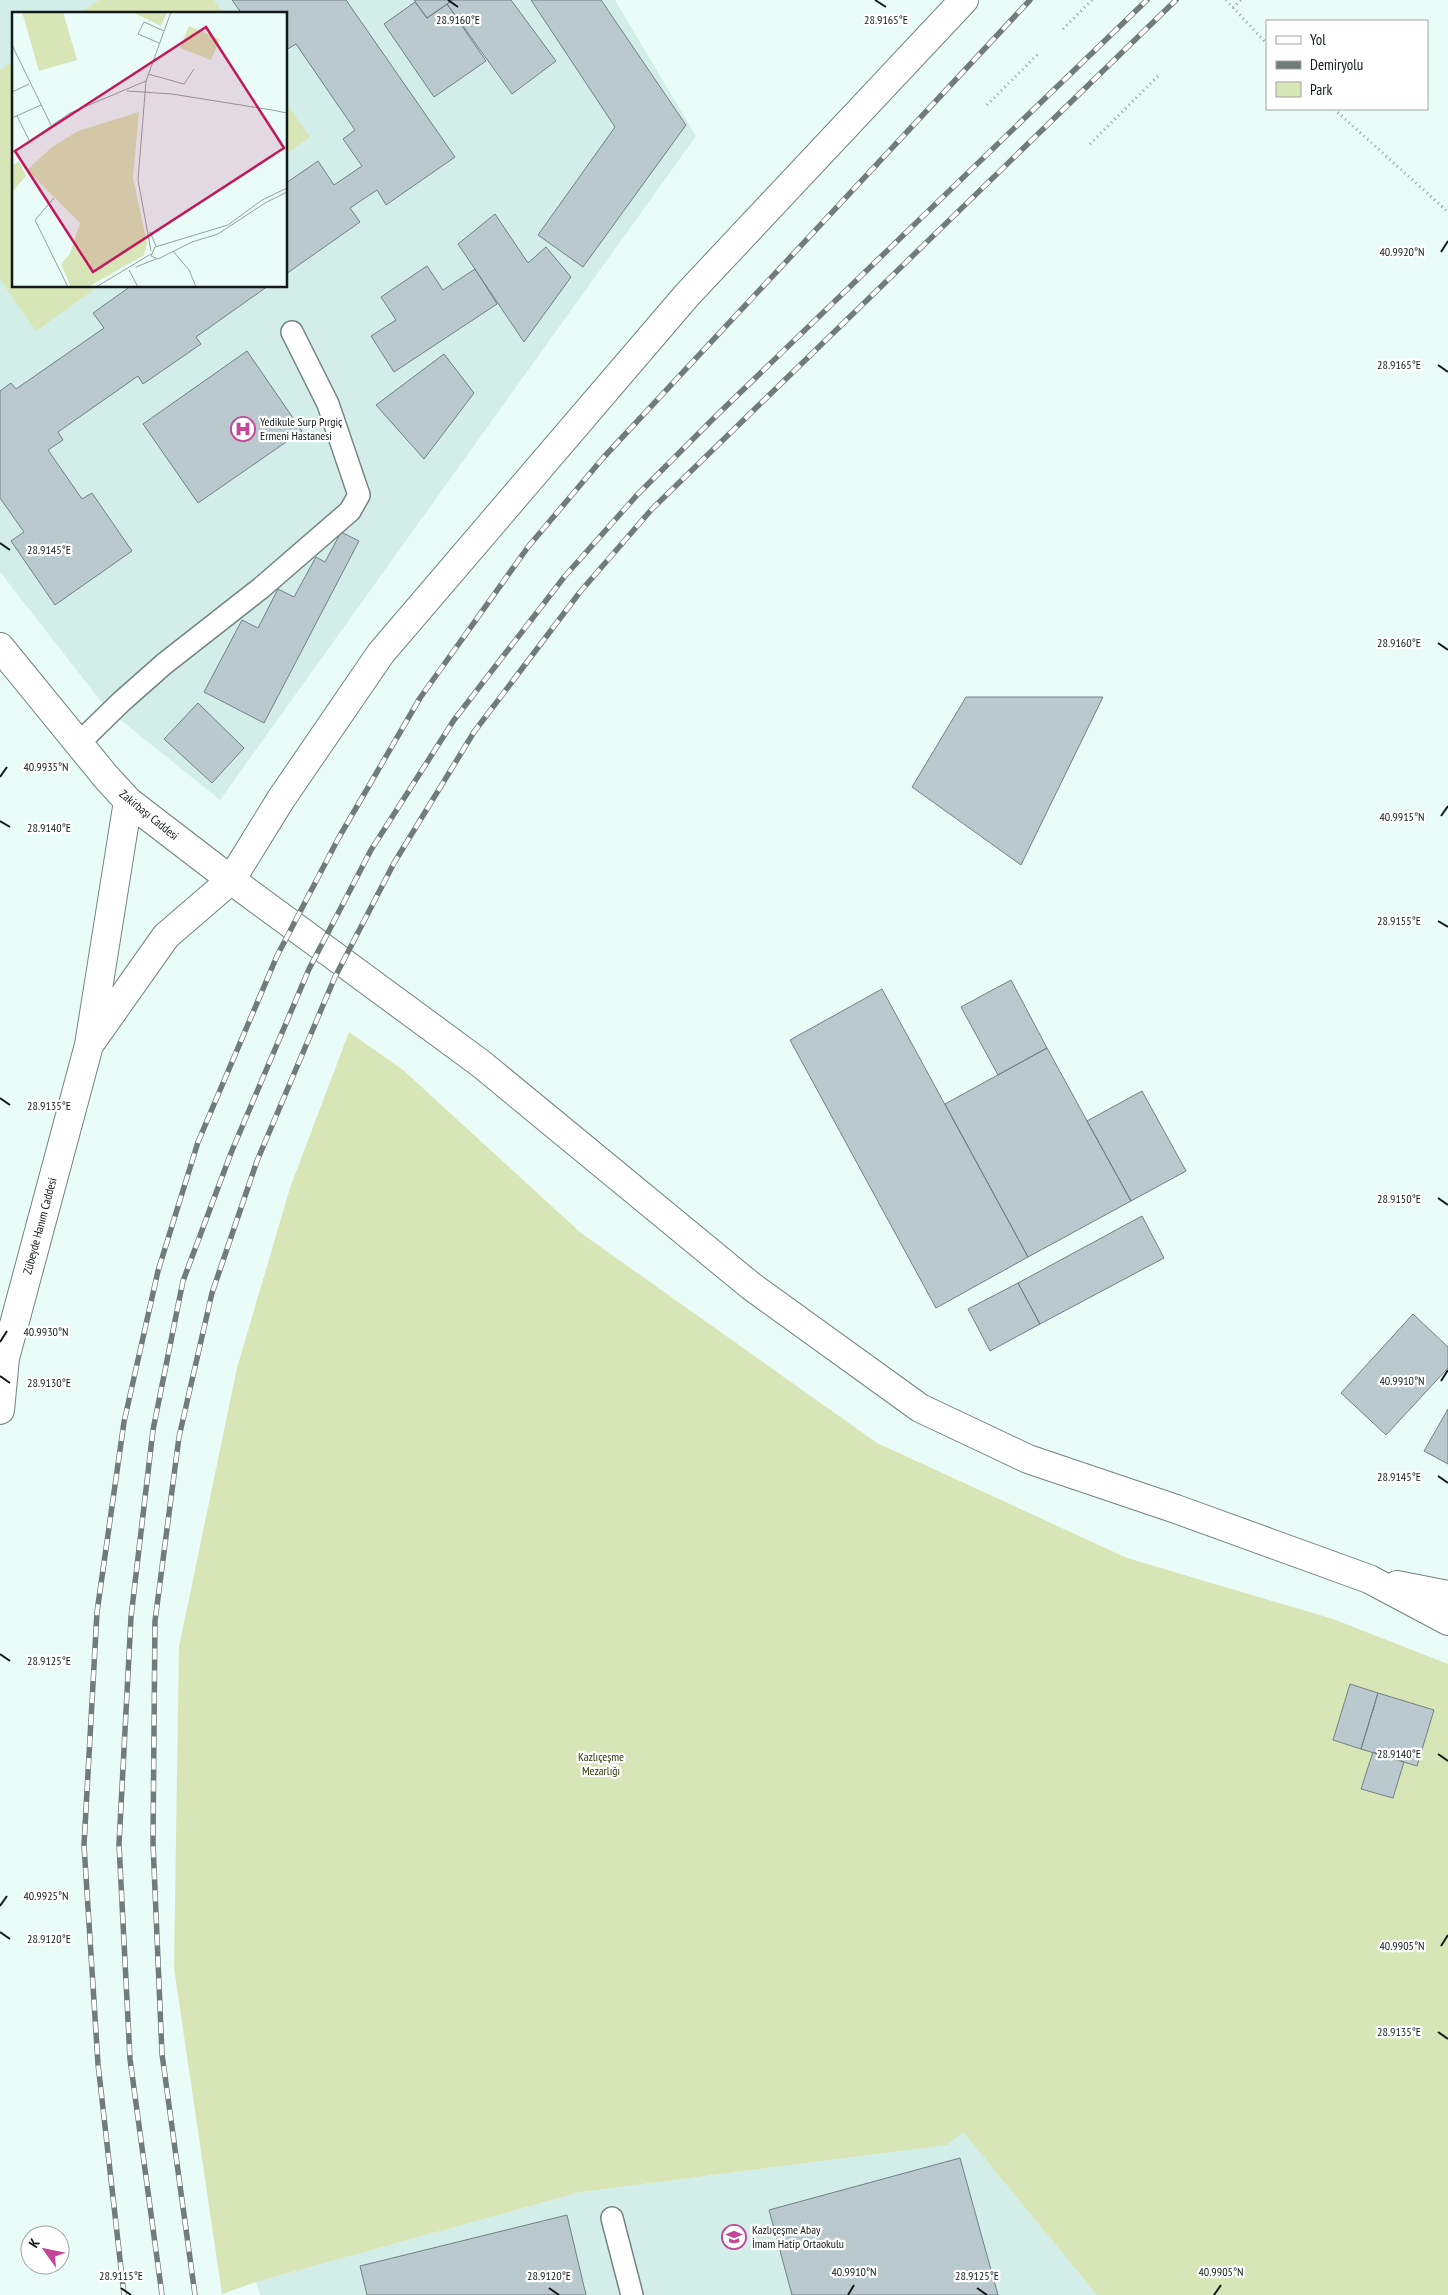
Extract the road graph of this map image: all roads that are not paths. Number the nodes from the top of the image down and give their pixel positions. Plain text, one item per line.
1 (964, 0) edge
2 (292, 332) dead end
3 (0, 647) edge
4 (79, 743) junction
5 (128, 801) junction
6 (231, 880) junction
7 (89, 1045) junction
8 (0, 1410) edge
9 (1369, 1579) junction
10 (1448, 1594) edge
11 (1448, 1621) edge
12 (612, 2218) dead end
13 (632, 2295) edge

1 - 6 street
2 - 4 lane
3 - 4 street, Zakirbaşı Caddesi
4 - 5 street, Zakirbaşı Caddesi
5 - 6 street, Zakirbaşı Caddesi
5 - 7 street
6 - 7 street
6 - 9 street, Zakirbaşı Caddesi
7 - 8 street, Zübeyde Hanım Caddesi
9 - 10 street
9 - 11 street
12 - 13 lane

